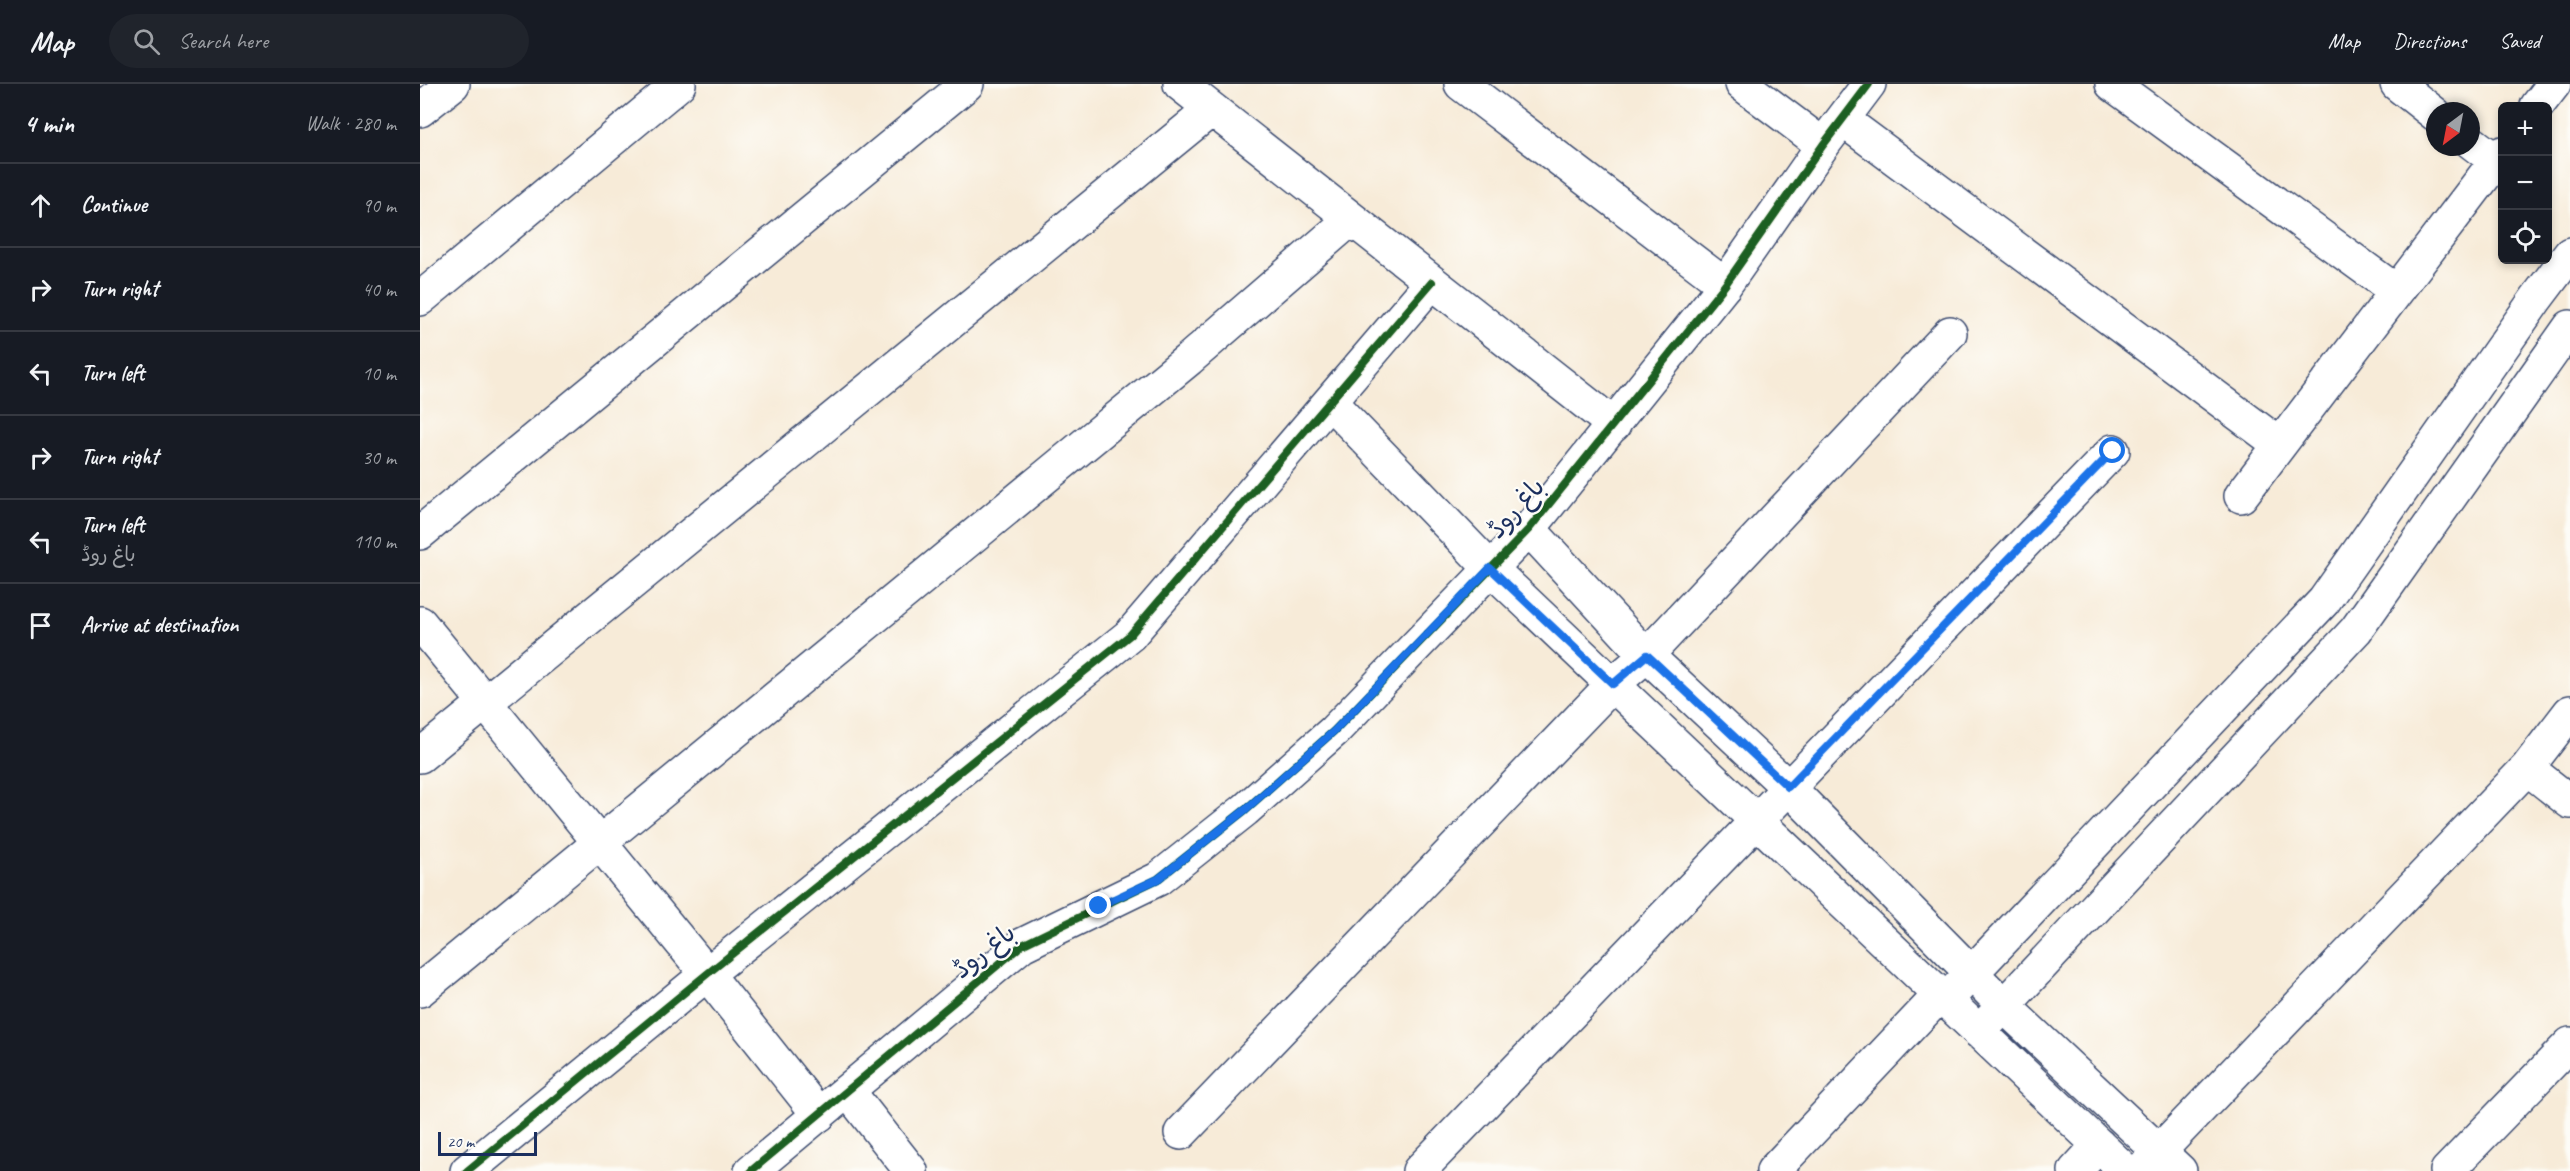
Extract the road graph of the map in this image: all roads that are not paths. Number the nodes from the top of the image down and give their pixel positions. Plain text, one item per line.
1 (453, 84) edge
2 (678, 84) edge
3 (967, 84) edge
4 (1180, 84) edge
5 (1461, 84) edge
6 (1742, 84) edge
7 (1869, 84) edge
8 (2112, 84) edge
9 (2397, 84) edge
10 (2554, 84) edge
11 (2540, 102) edge
12 (2426, 107) edge
13 (1212, 109) junction
14 (420, 110) edge
15 (1833, 133) junction
16 (2480, 147) edge
17 (2498, 156) edge
18 (2498, 158) edge
19 (1351, 219) junction
20 (2570, 254) edge
21 (1432, 282) junction
22 (1725, 285) junction
23 (2396, 291) junction
24 (420, 299) edge
25 (2536, 299) junction
26 (2570, 327) edge
27 (1950, 333) dead end
28 (1329, 402) junction
29 (1614, 425) junction
30 (2279, 444) junction
31 (2113, 451) dead end
32 (2241, 496) dead end
33 (1529, 529) junction
34 (420, 533) edge
35 (1490, 568) junction
36 (2324, 601) junction
37 (420, 623) edge
38 (2356, 630) junction
39 (1647, 655) junction
40 (1613, 684) junction
41 (484, 702) junction
42 (2570, 712) edge
43 (420, 756) edge
44 (2527, 768) junction
45 (1788, 787) junction
46 (2570, 802) edge
47 (1756, 820) junction
48 (599, 842) junction
49 (1972, 972) junction
50 (707, 974) junction
51 (420, 990) edge
52 (1943, 998) junction
53 (2004, 1006) junction
54 (1979, 1032) junction
55 (2570, 1044) edge
56 (849, 1091) junction
57 (819, 1115) junction
58 (1181, 1133) dead end
59 (2099, 1145) junction
60 (2142, 1167) edge
61 (467, 1171) edge
62 (752, 1171) edge
63 (911, 1171) edge
64 (1419, 1171) edge
65 (1773, 1171) edge
66 (2075, 1171) edge
67 (2446, 1171) edge

1 - 14 street
2 - 24 street
3 - 34 street
4 - 13 street
5 - 22 street
6 - 15 street
7 - 15 street, باغ روڈ
8 - 23 street
9 - 12 street
10 - 11 street
13 - 19 street
13 - 41 street
15 - 22 street, باغ روڈ
15 - 30 street
16 - 17 street
18 - 23 street
19 - 21 street
19 - 48 street
20 - 25 street
21 - 28 street
21 - 29 street
22 - 29 street, باغ روڈ
23 - 30 street
25 - 26 street
25 - 36 street
26 - 38 street
27 - 39 street
28 - 35 street
28 - 50 street
29 - 33 street, باغ روڈ
30 - 32 street
31 - 45 street
33 - 35 street, باغ روڈ
33 - 39 street
35 - 40 street
35 - 56 street, باغ روڈ
36 - 38 street
36 - 49 street
37 - 41 street
38 - 53 street
39 - 40 street
39 - 45 street
40 - 47 street
40 - 58 street
41 - 43 street
41 - 48 street
42 - 44 street
44 - 46 street
44 - 60 street
45 - 47 street
45 - 49 street
47 - 52 street
47 - 64 street
48 - 50 street
48 - 51 street
49 - 52 street
49 - 53 street
50 - 57 street
50 - 61 street
52 - 54 street
52 - 65 street
53 - 54 street
53 - 60 street
54 - 59 street
55 - 67 street
56 - 57 street, باغ روڈ
56 - 63 street
57 - 62 street, باغ روڈ
59 - 60 street
59 - 66 street

